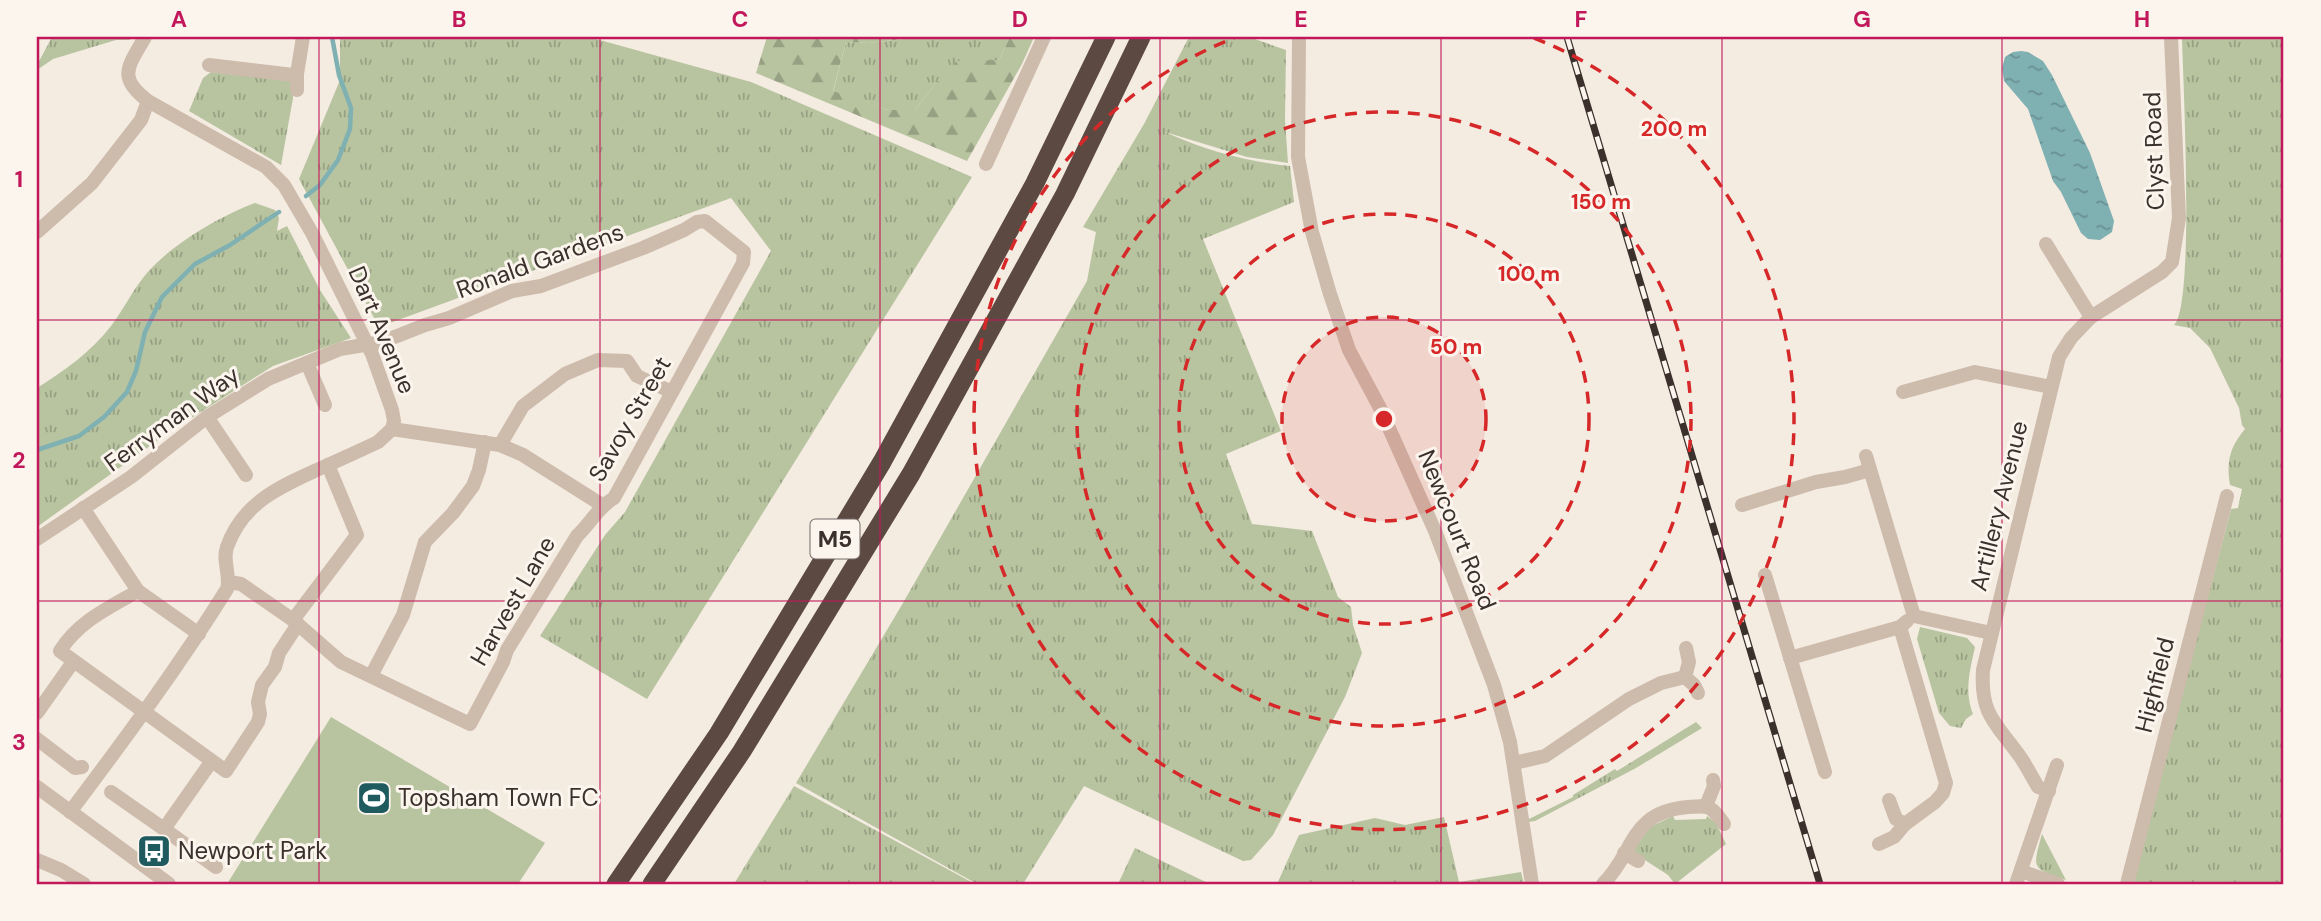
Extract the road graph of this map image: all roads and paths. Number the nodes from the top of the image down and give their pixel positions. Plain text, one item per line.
1 (145, 37) edge
2 (303, 37) edge
3 (1044, 37) edge
4 (1106, 37) edge
5 (1142, 37) edge
6 (1299, 37) edge
7 (2171, 37) edge
8 (209, 65) dead end
9 (297, 74) junction
10 (297, 90) dead end
11 (148, 101) junction
12 (986, 164) dead end
13 (37, 232) edge
14 (720, 235) joint
15 (2046, 244) dead end
16 (2172, 262) joint
17 (2091, 317) junction
18 (368, 345) junction
19 (307, 363) junction
20 (2051, 387) junction
21 (672, 392) junction
22 (1903, 392) dead end
23 (325, 405) dead end
24 (207, 417) junction
25 (392, 429) junction
26 (485, 442) junction
27 (500, 445) junction
28 (328, 465) junction
29 (246, 475) dead end
30 (2227, 496) dead end
31 (602, 505) junction
32 (1741, 505) dead end
33 (83, 508) junction
34 (37, 539) edge
35 (1765, 575) dead end
36 (229, 582) junction
37 (138, 590) junction
38 (1914, 616) junction
39 (295, 622) junction
40 (1900, 626) junction
41 (1991, 633) junction
42 (199, 634) junction
43 (1686, 648) dead end
44 (1790, 657) junction
45 (73, 662) junction
46 (370, 676) junction
47 (1685, 677) junction
48 (1698, 693) dead end
49 (144, 712) junction
50 (37, 713) edge
51 (37, 739) edge
52 (211, 762) junction
53 (1514, 763) junction
54 (2057, 765) dead end
55 (82, 767) dead end
56 (1825, 772) dead end
57 (1713, 780) dead end
58 (37, 787) edge
59 (2049, 791) junction
60 (111, 792) dead end
61 (1889, 800) dead end
62 (1706, 806) junction
63 (70, 811) junction
64 (1724, 824) dead end
65 (1905, 824) junction
66 (164, 829) junction
67 (1879, 844) dead end
68 (1624, 853) junction
69 (37, 860) edge
70 (1638, 861) dead end
71 (216, 867) dead end
72 (2018, 878) edge
73 (84, 884) edge
74 (169, 884) edge
75 (616, 884) edge
76 (652, 884) edge
77 (1532, 884) edge
78 (1603, 884) edge
79 (2058, 884) edge
80 (2127, 884) edge

1 - 11 street, Dart Avenue
2 - 9 street
3 - 12 street
4 - 75 highway, M5
5 - 76 highway, M5
6 - 53 street, Newcourt Road
7 - 16 street, Clyst Road
8 - 9 street
9 - 10 street
11 - 13 street
11 - 18 street, Dart Avenue
14 - 18 street, Ronald Gardens
14 - 21 street, Savoy Street
15 - 17 street
16 - 17 street, Artillery Avenue
17 - 20 street, Artillery Avenue
18 - 19 street, Ferryman Way
18 - 25 street, Dart Avenue
19 - 23 street
19 - 24 street, Ferryman Way
20 - 22 street
20 - 41 street, Artillery Avenue
21 - 27 street
21 - 31 street, Savoy Street
24 - 29 street
24 - 33 street, Ferryman Way
25 - 26 street, Savoy Street
25 - 28 street, Dart Avenue
26 - 27 street, Savoy Street
26 - 46 street
27 - 31 street, Savoy Street
28 - 36 street, Dart Avenue
28 - 39 street
30 - 80 street, Highfield
31 - 46 street, Harvest Lane
32 - 38 street
33 - 34 street, Ferryman Way
33 - 37 street
35 - 44 street
36 - 39 street
36 - 42 street
37 - 42 street
37 - 45 street
38 - 40 street
38 - 41 street
39 - 46 street
39 - 52 street
40 - 44 street
40 - 65 street
41 - 59 street, Artillery Avenue
42 - 49 street
43 - 47 street
44 - 56 street
45 - 49 street
45 - 50 street
47 - 48 street
47 - 53 street
49 - 52 street
49 - 63 street
51 - 55 street
52 - 66 street
53 - 77 street, Newcourt Road
54 - 59 street
57 - 62 street
58 - 63 street
59 - 72 street
60 - 66 street
61 - 65 street
62 - 64 street
62 - 68 street
63 - 74 street
65 - 67 street
66 - 71 street
68 - 70 street
68 - 78 street
69 - 73 street
72 - 79 street

